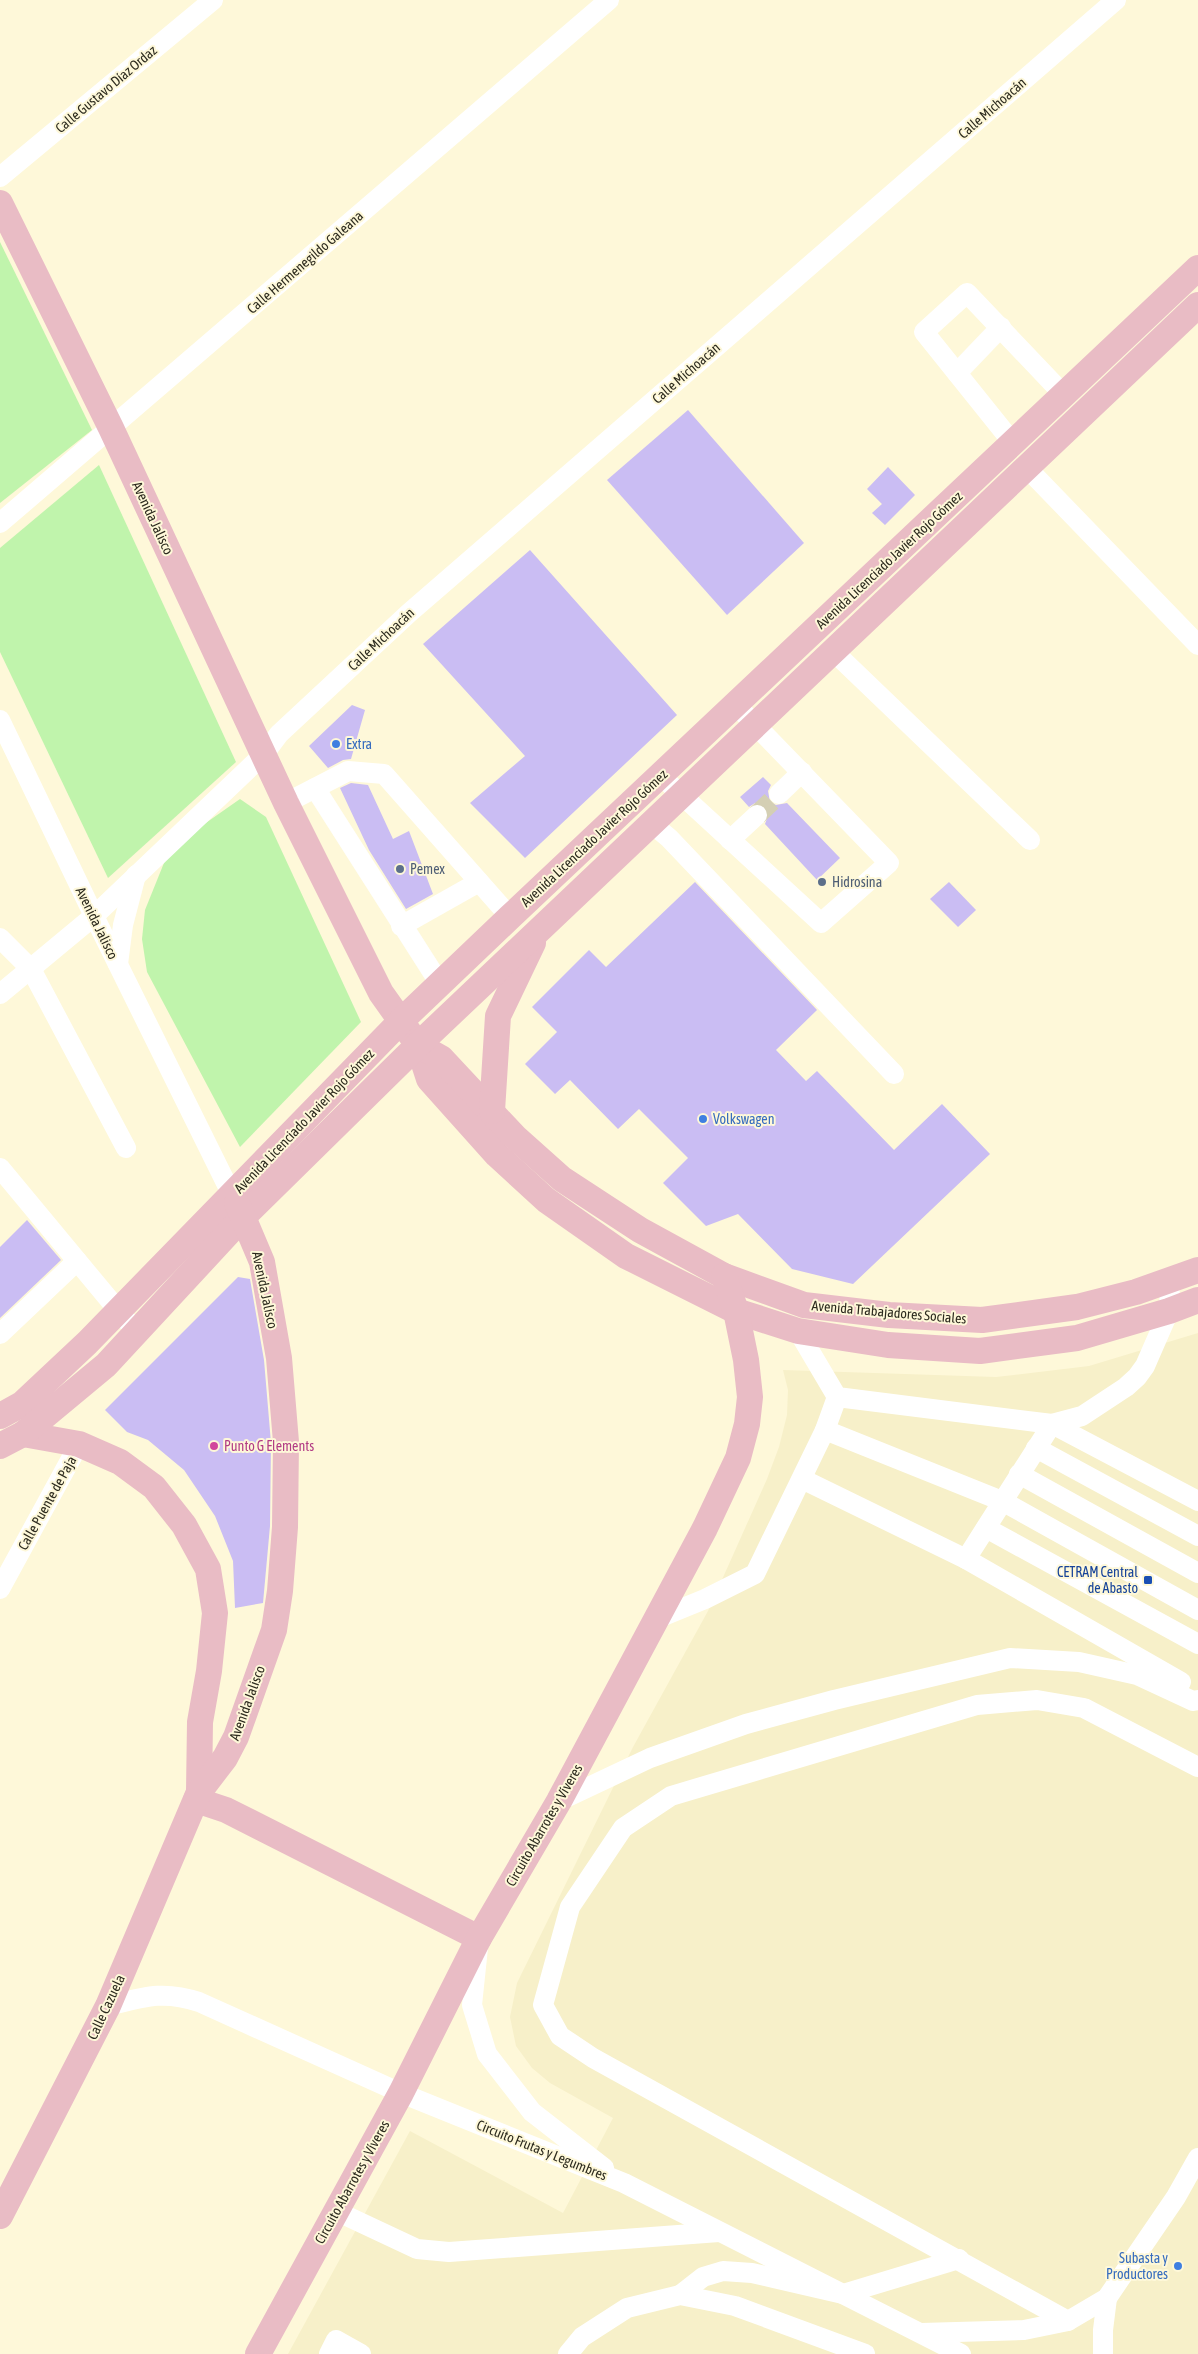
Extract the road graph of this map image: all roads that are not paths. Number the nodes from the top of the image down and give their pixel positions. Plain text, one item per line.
1 (212, 0) edge
2 (609, 0) edge
3 (1116, 0) edge
4 (0, 177) edge
5 (0, 203) edge
6 (1198, 268) edge
7 (1198, 304) edge
8 (1001, 327) junction
9 (957, 374) junction
10 (1064, 395) junction
11 (111, 428) junction
12 (1013, 443) junction
13 (1026, 467) junction
14 (0, 524) edge
15 (912, 539) junction
16 (932, 557) junction
17 (1198, 645) edge
18 (833, 651) junction
19 (736, 705) junction
20 (0, 720) edge
21 (755, 724) junction
22 (264, 754) junction
23 (802, 772) junction
24 (661, 776) junction
25 (315, 788) junction
26 (779, 794) tunnel mouth
27 (680, 795) junction
28 (286, 803) junction
29 (757, 816) tunnel mouth
30 (651, 823) junction
31 (730, 840) junction
32 (1030, 840) dead end
33 (136, 875) junction
34 (479, 882) junction
35 (94, 916) junction
36 (510, 917) junction
37 (401, 926) junction
38 (541, 926) junction
39 (0, 938) edge
40 (118, 964) junction
41 (31, 969) junction
42 (440, 984) junction
43 (0, 994) edge
44 (400, 1022) junction
45 (418, 1045) junction
46 (894, 1074) dead end
47 (492, 1112) junction
48 (126, 1148) dead end
49 (0, 1168) edge
50 (238, 1206) junction
51 (77, 1261) junction
52 (1198, 1270) edge
53 (724, 1276) junction
54 (1170, 1281) junction
55 (1198, 1300) edge
56 (118, 1311) junction
57 (736, 1311) junction
58 (1169, 1312) junction
59 (798, 1331) junction
60 (136, 1332) junction
61 (0, 1334) edge
62 (837, 1397) junction
63 (0, 1416) edge
64 (1052, 1424) junction
65 (825, 1430) junction
66 (23, 1434) junction
67 (79, 1444) junction
68 (0, 1446) edge
69 (1036, 1448) junction
70 (1020, 1474) junction
71 (802, 1479) junction
72 (1002, 1501) junction
73 (1198, 1501) edge
74 (986, 1528) junction
75 (1198, 1536) edge
76 (966, 1559) junction
77 (1198, 1572) edge
78 (0, 1589) edge
79 (1198, 1610) edge
80 (656, 1619) junction
81 (1092, 1632) junction
82 (1198, 1644) edge
83 (1079, 1662) junction
84 (1198, 1691) edge
85 (1198, 1700) edge
86 (225, 1758) joint
87 (1198, 1767) edge
88 (198, 1796) junction
89 (559, 1801) junction
90 (479, 1938) junction
91 (108, 2006) junction
92 (401, 2093) junction
93 (1198, 2158) edge
94 (624, 2183) junction
95 (1198, 2185) edge
96 (1176, 2197) junction
97 (336, 2210) junction
98 (0, 2216) edge
99 (719, 2232) junction
100 (959, 2260) junction
101 (680, 2294) junction
102 (843, 2294) junction
103 (1107, 2298) junction
104 (1068, 2321) junction
105 (919, 2333) junction
106 (258, 2354) edge
107 (329, 2354) edge
108 (361, 2354) edge
109 (568, 2354) edge
110 (865, 2354) edge
111 (961, 2354) edge
112 (1103, 2354) edge

1 - 4 street, Calle Gustavo Díaz Ordaz
2 - 11 street, Calle Hermenegildo Galeana
3 - 22 street, Calle Michoacán
5 - 11 main road, Avenida Jalisco
6 - 10 main road, Avenida Licenciado Javier Rojo Gómez
7 - 13 main road, Avenida Licenciado Javier Rojo Gómez
8 - 9 street
8 - 9 street
8 - 10 street
9 - 12 street
10 - 12 main road, Avenida Licenciado Javier Rojo Gómez
11 - 14 street, Calle Hermenegildo Galeana
11 - 22 main road, Avenida Jalisco
12 - 15 main road, Avenida Licenciado Javier Rojo Gómez
13 - 16 main road, Avenida Licenciado Javier Rojo Gómez
13 - 17 street
15 - 16 main road
15 - 19 main road, Avenida Licenciado Javier Rojo Gómez
16 - 18 main road, Avenida Licenciado Javier Rojo Gómez
18 - 21 main road, Avenida Licenciado Javier Rojo Gómez
18 - 32 street
19 - 21 street
19 - 24 main road, Avenida Licenciado Javier Rojo Gómez
20 - 35 street, Avenida Jalisco
21 - 23 street
21 - 27 main road, Avenida Licenciado Javier Rojo Gómez
22 - 28 main road, Avenida Jalisco
22 - 33 street, Calle Michoacán
23 - 26 street
23 - 31 street
24 - 27 street
24 - 36 main road, Avenida Licenciado Javier Rojo Gómez
25 - 28 street
25 - 34 street
25 - 37 street
27 - 30 main road, Avenida Licenciado Javier Rojo Gómez
27 - 31 street
28 - 44 main road, Avenida Jalisco
29 - 31 street
30 - 38 main road, Avenida Licenciado Javier Rojo Gómez
30 - 46 street
33 - 35 street, Calle Michoacán
33 - 40 street
34 - 36 street
34 - 37 street
35 - 40 street, Avenida Jalisco
35 - 41 street, Calle Michoacán
36 - 42 main road, Avenida Licenciado Javier Rojo Gómez
37 - 42 street
38 - 45 main road, Avenida Licenciado Javier Rojo Gómez
38 - 47 main road
39 - 41 street
40 - 50 street, Avenida Jalisco
41 - 43 street, Calle Michoacán
41 - 48 street
42 - 44 main road, Avenida Licenciado Javier Rojo Gómez
44 - 45 main road, Avenida Jalisco
44 - 50 main road, Avenida Licenciado Javier Rojo Gómez
45 - 47 main road, Avenida Trabajadores Sociales
45 - 50 main road, Avenida Licenciado Javier Rojo Gómez
45 - 57 main road, Avenida Trabajadores Sociales
47 - 53 main road, Avenida Trabajadores Sociales
49 - 51 street
50 - 56 main road, Avenida Licenciado Javier Rojo Gómez
50 - 60 main road, Avenida Licenciado Javier Rojo Gómez
50 - 86 main road, Avenida Jalisco
51 - 56 street
51 - 61 street
52 - 54 main road, Avenida Trabajadores Sociales
53 - 54 main road, Avenida Trabajadores Sociales
53 - 57 main road, Circuito Abarrotes y Víveres
54 - 58 street
55 - 58 main road, Avenida Trabajadores Sociales
56 - 60 street
56 - 63 main road, Avenida Licenciado Javier Rojo Gómez
57 - 59 main road, Avenida Trabajadores Sociales
57 - 80 main road, Circuito Abarrotes y Víveres
58 - 59 main road, Avenida Trabajadores Sociales
58 - 64 street
59 - 62 street
60 - 66 main road, Avenida Licenciado Javier Rojo Gómez
62 - 64 street
62 - 65 street
64 - 69 street
64 - 73 street
65 - 71 street
65 - 72 street
66 - 67 main road, Calle Cazuela
66 - 68 main road, Avenida Licenciado Javier Rojo Gómez
67 - 78 street, Calle Puente de Paja
67 - 88 main road, Calle Cazuela
69 - 70 street
69 - 75 street
70 - 72 street
70 - 77 street
71 - 76 street
71 - 80 street
72 - 74 street
72 - 79 street
74 - 76 street
74 - 82 street
76 - 81 street
80 - 89 main road, Circuito Abarrotes y Víveres
81 - 83 street
81 - 84 street
83 - 85 street
83 - 89 street
86 - 88 main road, Calle Cazuela
87 - 100 street
88 - 90 main road
88 - 91 main road, Calle Cazuela
89 - 90 main road, Circuito Abarrotes y Víveres
90 - 92 main road, Circuito Abarrotes y Víveres
90 - 94 street
91 - 92 street, Circuito Frutas y Legumbres
91 - 98 main road, Calle Cazuela
92 - 94 street, Circuito Frutas y Legumbres
92 - 97 main road, Circuito Abarrotes y Víveres
93 - 96 street
94 - 99 street, Circuito Frutas y Legumbres
95 - 96 street
96 - 103 street
97 - 99 street
97 - 106 main road, Circuito Abarrotes y Víveres
99 - 102 street, Circuito Frutas y Legumbres
100 - 102 street
100 - 104 street
101 - 102 street
101 - 109 street
101 - 110 street
102 - 105 street, Circuito Frutas y Legumbres
103 - 104 street
103 - 112 street
104 - 105 street
105 - 111 street, Circuito Frutas y Legumbres
107 - 108 street

